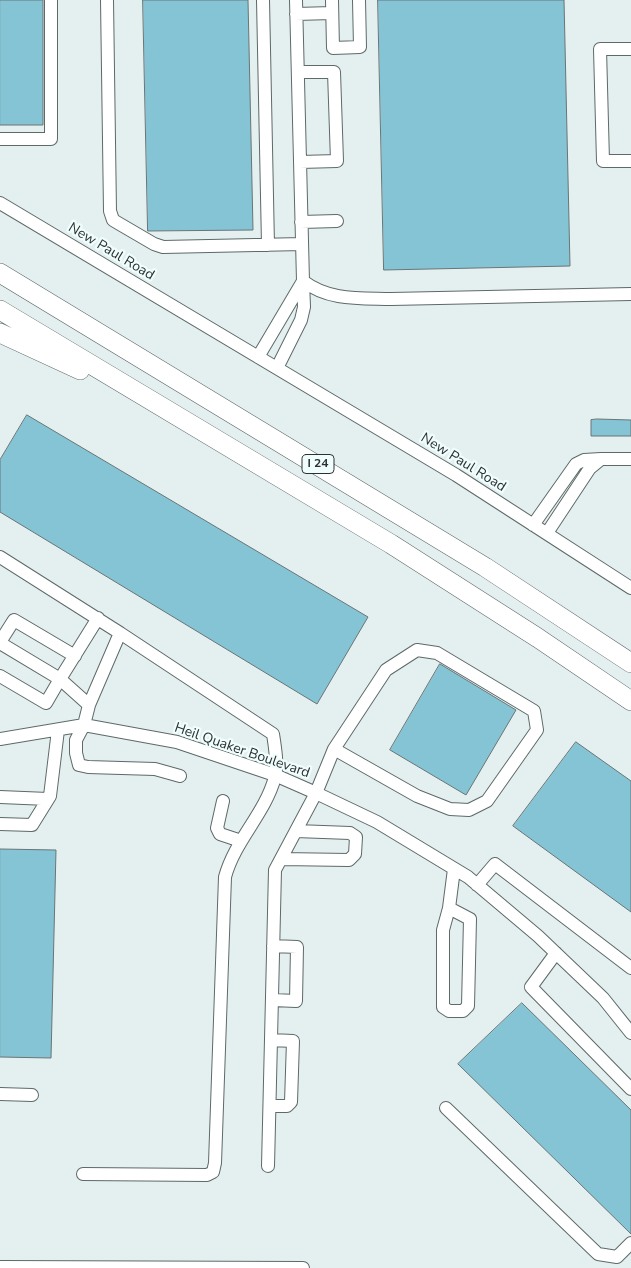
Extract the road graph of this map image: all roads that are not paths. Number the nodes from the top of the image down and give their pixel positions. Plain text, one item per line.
1 (51, 0) edge
2 (107, 0) edge
3 (263, 0) edge
4 (296, 0) edge
5 (359, 0) edge
6 (332, 6) edge
7 (296, 14) junction
8 (631, 49) edge
9 (298, 72) junction
10 (0, 139) edge
11 (631, 161) edge
12 (300, 162) junction
13 (0, 203) edge
14 (337, 221) dead end
15 (301, 222) junction
16 (302, 244) junction
17 (268, 245) junction
18 (0, 273) edge
19 (303, 281) junction
20 (631, 294) edge
21 (0, 310) edge
22 (0, 333) edge
23 (258, 357) junction
24 (277, 368) junction
25 (183, 420) junction
26 (601, 459) junction
27 (631, 459) edge
28 (557, 490) junction
29 (570, 498) junction
30 (533, 524) junction
31 (547, 533) junction
32 (0, 557) edge
33 (631, 588) edge
34 (98, 618) junction
35 (120, 633) junction
36 (0, 643) edge
37 (75, 656) junction
38 (631, 663) edge
39 (0, 676) edge
40 (60, 679) junction
41 (631, 701) edge
42 (90, 705) junction
43 (84, 725) junction
44 (58, 730) junction
45 (0, 739) edge
46 (334, 750) junction
47 (276, 775) junction
48 (180, 776) dead end
49 (316, 793) junction
50 (0, 797) edge
51 (48, 799) junction
52 (223, 801) dead end
53 (0, 824) edge
54 (296, 831) junction
55 (241, 840) junction
56 (281, 859) junction
57 (454, 869) junction
58 (477, 885) junction
59 (449, 908) junction
60 (273, 946) junction
61 (556, 953) junction
62 (631, 968) edge
63 (273, 1000) junction
64 (631, 1033) edge
65 (271, 1040) junction
66 (631, 1090) edge
67 (0, 1094) edge
68 (32, 1095) dead end
69 (270, 1106) junction
70 (446, 1108) dead end
71 (268, 1166) dead end
72 (83, 1174) dead end
73 (631, 1243) edge
74 (0, 1267) edge
75 (303, 1268) edge

1 - 10 street
2 - 17 street
3 - 17 street
4 - 7 street
5 - 6 street
6 - 7 street
7 - 9 street
8 - 11 street
9 - 12 street
9 - 12 street
12 - 15 street
13 - 23 street, New Paul Road
14 - 15 street
15 - 16 street
16 - 17 street
16 - 19 street
18 - 38 highway, I 24
19 - 20 street
19 - 23 street
19 - 24 street
21 - 25 highway, I 24
22 - 25 highway
23 - 24 street, New Paul Road
24 - 30 street, New Paul Road
25 - 41 highway, I 24
26 - 27 street
26 - 28 street
26 - 29 street
28 - 29 street
28 - 30 street
29 - 31 street
30 - 31 street, New Paul Road
31 - 33 street, New Paul Road
32 - 34 street
34 - 35 street
34 - 37 street
35 - 42 street
35 - 47 street
36 - 37 street
36 - 40 street
37 - 40 street
39 - 40 street
40 - 42 street
42 - 43 street
43 - 44 street, Heil Quaker Boulevard
43 - 47 street, Heil Quaker Boulevard
43 - 48 street
44 - 45 street, Heil Quaker Boulevard
44 - 51 street
46 - 46 street
46 - 49 street
47 - 49 street, Heil Quaker Boulevard
47 - 55 street
49 - 54 street
49 - 57 street, Heil Quaker Boulevard
50 - 51 street
51 - 53 street
52 - 55 street
54 - 56 street
54 - 56 street
55 - 72 street
56 - 60 street
57 - 58 street, Heil Quaker Boulevard
57 - 59 street
58 - 61 street, Heil Quaker Boulevard
58 - 62 street
59 - 59 street
60 - 63 street
60 - 63 street
61 - 64 street, Heil Quaker Boulevard
61 - 66 street
63 - 65 street
65 - 69 street
65 - 69 street
67 - 68 street
69 - 71 street
70 - 73 street
74 - 75 street

